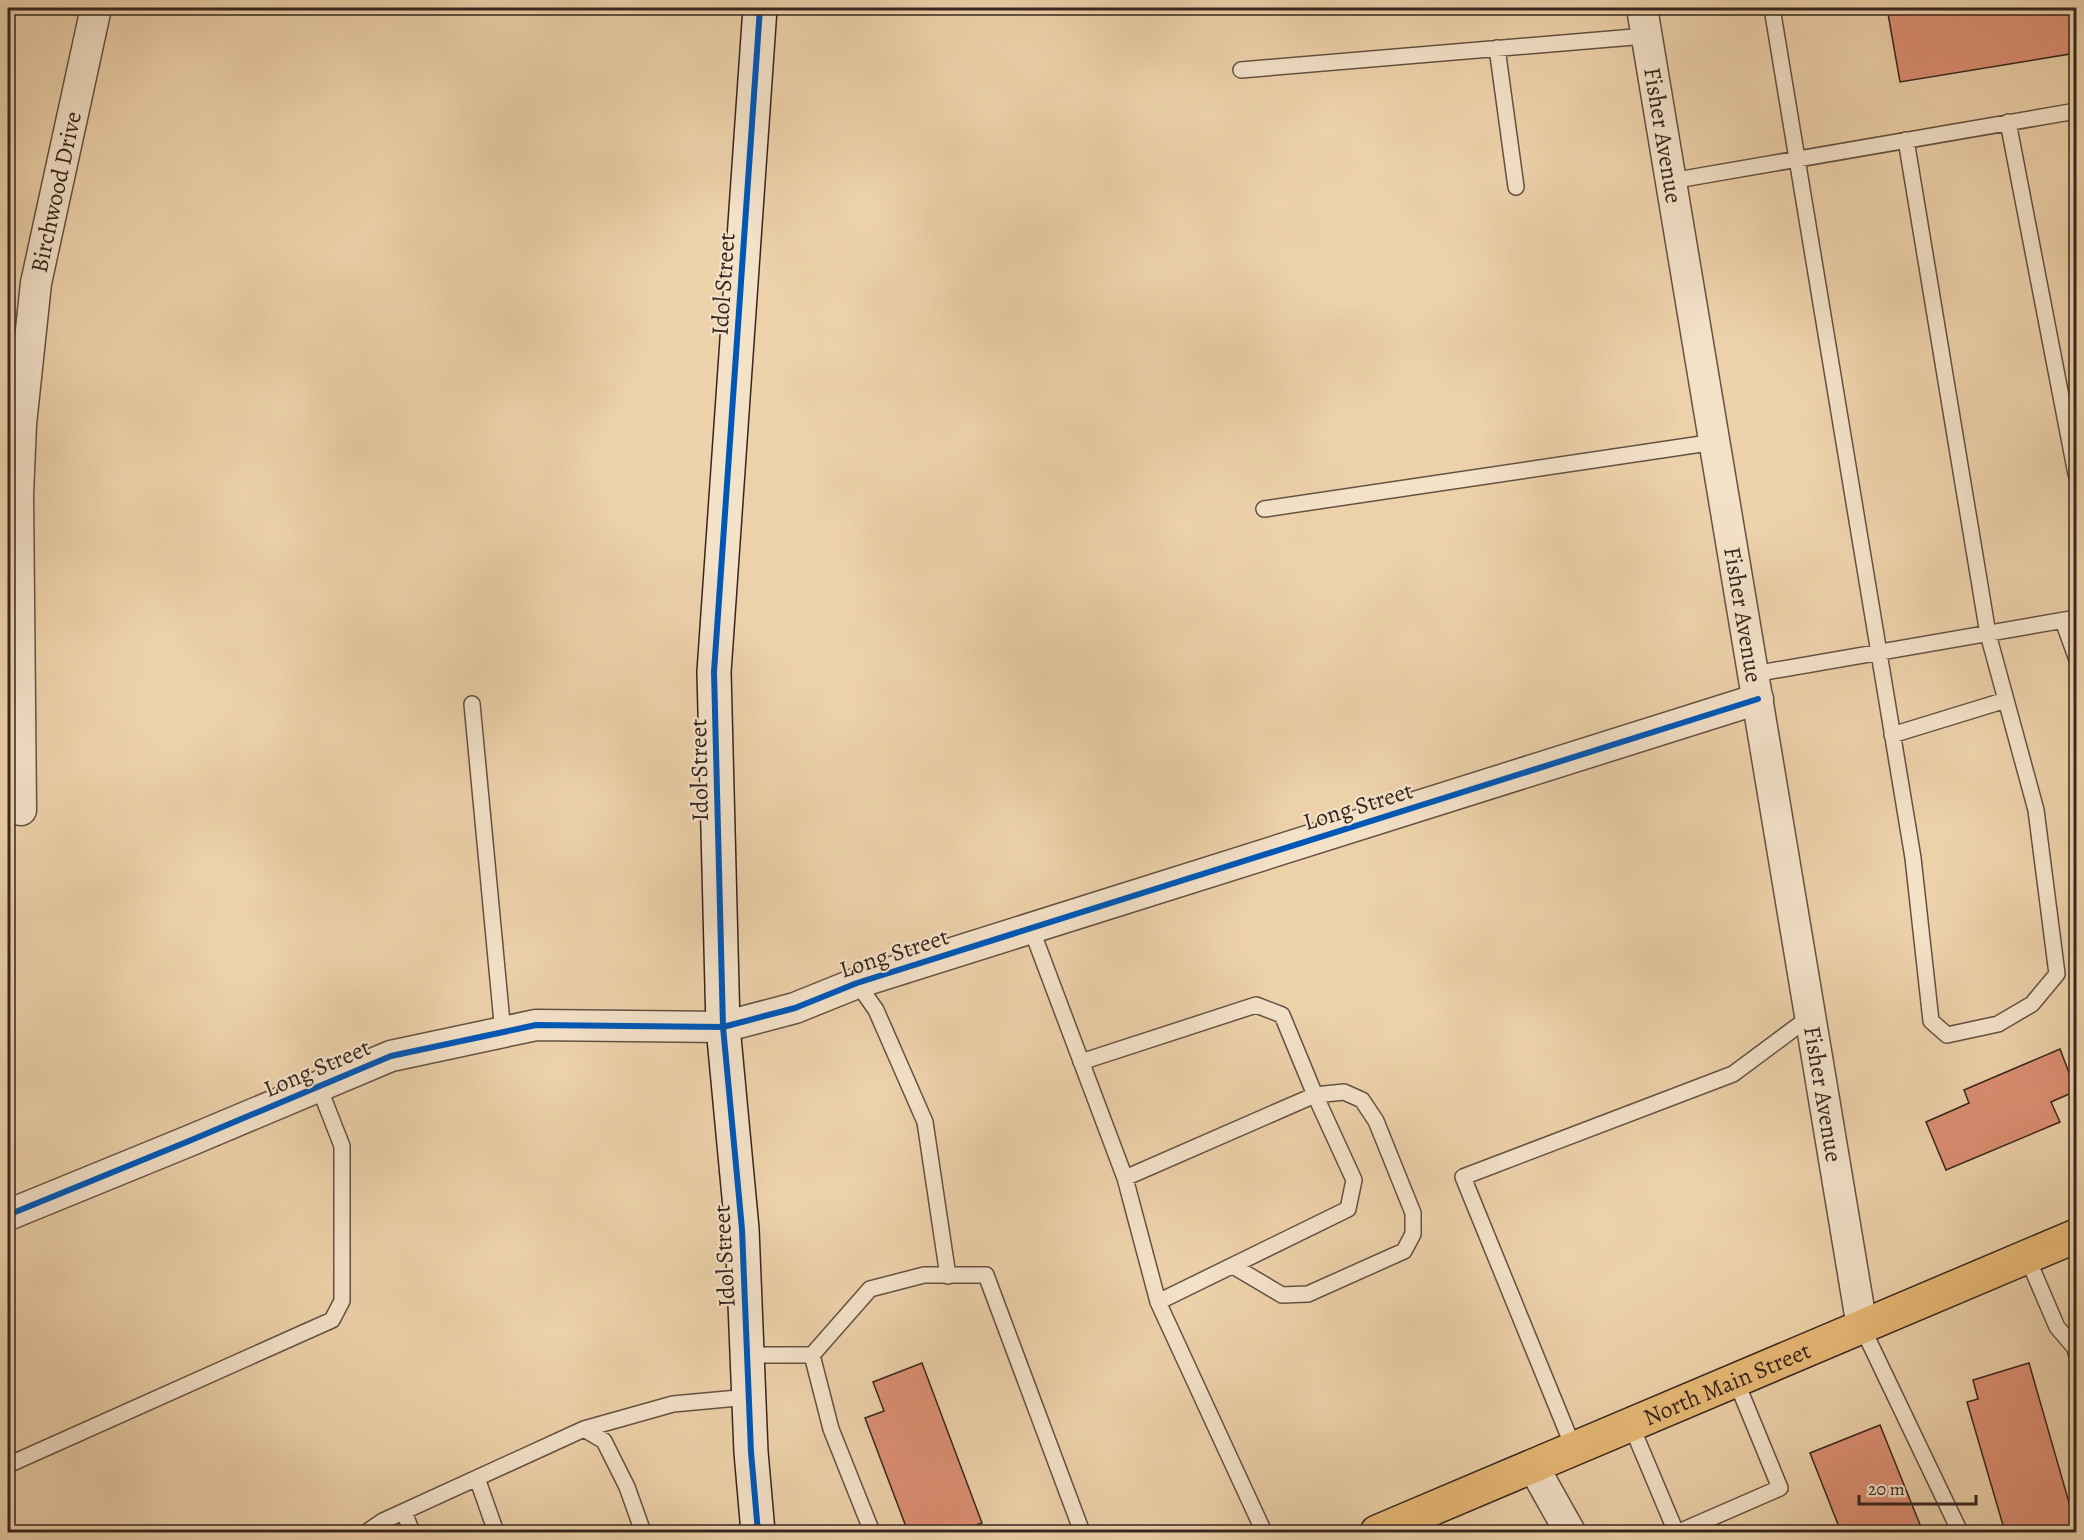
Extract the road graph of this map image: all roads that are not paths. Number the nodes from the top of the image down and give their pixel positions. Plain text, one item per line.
1 (96, 8) edge
2 (760, 8) edge
3 (1772, 8) edge
4 (1644, 22) edge
5 (1497, 48) junction
6 (1241, 69) dead end
7 (2076, 111) edge
8 (2008, 123) junction
9 (1906, 140) junction
10 (1796, 159) junction
11 (1671, 181) junction
12 (1516, 187) dead end
13 (1715, 442) junction
14 (2076, 474) edge
15 (13, 495) edge
16 (1264, 509) dead end
17 (2070, 620) edge
18 (1988, 634) junction
19 (1879, 652) junction
20 (2076, 657) edge
21 (1756, 686) junction
22 (2006, 700) junction
23 (472, 704) dead end
24 (1892, 735) junction
25 (21, 810) dead end
26 (1031, 928) junction
27 (857, 983) junction
28 (1811, 1016) junction
29 (723, 1027) junction
30 (503, 1033) junction
31 (1081, 1062) junction
32 (319, 1087) junction
33 (1315, 1095) junction
34 (1125, 1178) junction
35 (8, 1215) edge
36 (2076, 1236) edge
37 (2027, 1257) junction
38 (1233, 1266) junction
39 (948, 1276) junction
40 (1158, 1302) junction
41 (1862, 1327) junction
42 (2076, 1353) edge
43 (747, 1355) junction
44 (812, 1355) junction
45 (1736, 1381) junction
46 (749, 1397) junction
47 (1631, 1425) junction
48 (584, 1430) junction
49 (1574, 1449) junction
50 (8, 1465) edge
51 (1533, 1467) junction
52 (477, 1479) junction
53 (404, 1512) junction
54 (367, 1533) edge
55 (412, 1533) edge
56 (496, 1533) edge
57 (644, 1533) edge
58 (758, 1533) edge
59 (872, 1533) edge
60 (1082, 1533) edge
61 (1264, 1533) edge
62 (1377, 1533) edge
63 (1570, 1533) edge
64 (1678, 1533) edge
65 (1960, 1533) edge

1 - 15 street, Birchwood Drive
2 - 29 street, Idol Street
3 - 10 lane
4 - 5 lane
4 - 11 street, Fisher Avenue
5 - 6 lane
5 - 12 lane
7 - 8 lane
8 - 9 lane
8 - 14 lane
9 - 10 lane
9 - 18 lane
10 - 11 lane
10 - 19 lane
11 - 13 street, Fisher Avenue
13 - 16 lane
13 - 21 street, Fisher Avenue
15 - 25 street, Birchwood Drive
17 - 18 lane
17 - 20 lane
18 - 19 lane
18 - 22 lane
19 - 21 lane
19 - 24 lane
21 - 26 street, Long Street
21 - 28 street, Fisher Avenue
22 - 24 lane
22 - 24 lane
23 - 30 lane
26 - 27 street, Long Street
26 - 31 lane
27 - 29 street, Long Street
27 - 39 lane
28 - 41 street, Fisher Avenue
28 - 49 lane
29 - 30 street, Long Street
29 - 43 street, Idol Street
30 - 32 street, Long Street
31 - 33 lane
31 - 34 lane
32 - 35 street, Long Street
32 - 50 lane
33 - 34 lane
33 - 38 lane
33 - 38 lane
34 - 40 lane
36 - 37 main road, North Main Street
37 - 41 main road, North Main Street
37 - 42 lane
38 - 40 lane
39 - 44 lane
39 - 60 lane
40 - 61 lane
41 - 45 main road, North Main Street
41 - 65 lane
43 - 44 lane
43 - 46 street, Idol Street
44 - 59 lane
45 - 47 main road, North Main Street
45 - 64 lane
46 - 48 lane
46 - 58 street, Idol Street
47 - 49 main road, North Main Street
47 - 64 lane
48 - 52 lane
48 - 57 lane
49 - 51 main road, North Main Street
51 - 62 main road, North Main Street
51 - 63 street
52 - 53 lane
52 - 56 lane
53 - 54 lane
53 - 55 lane

